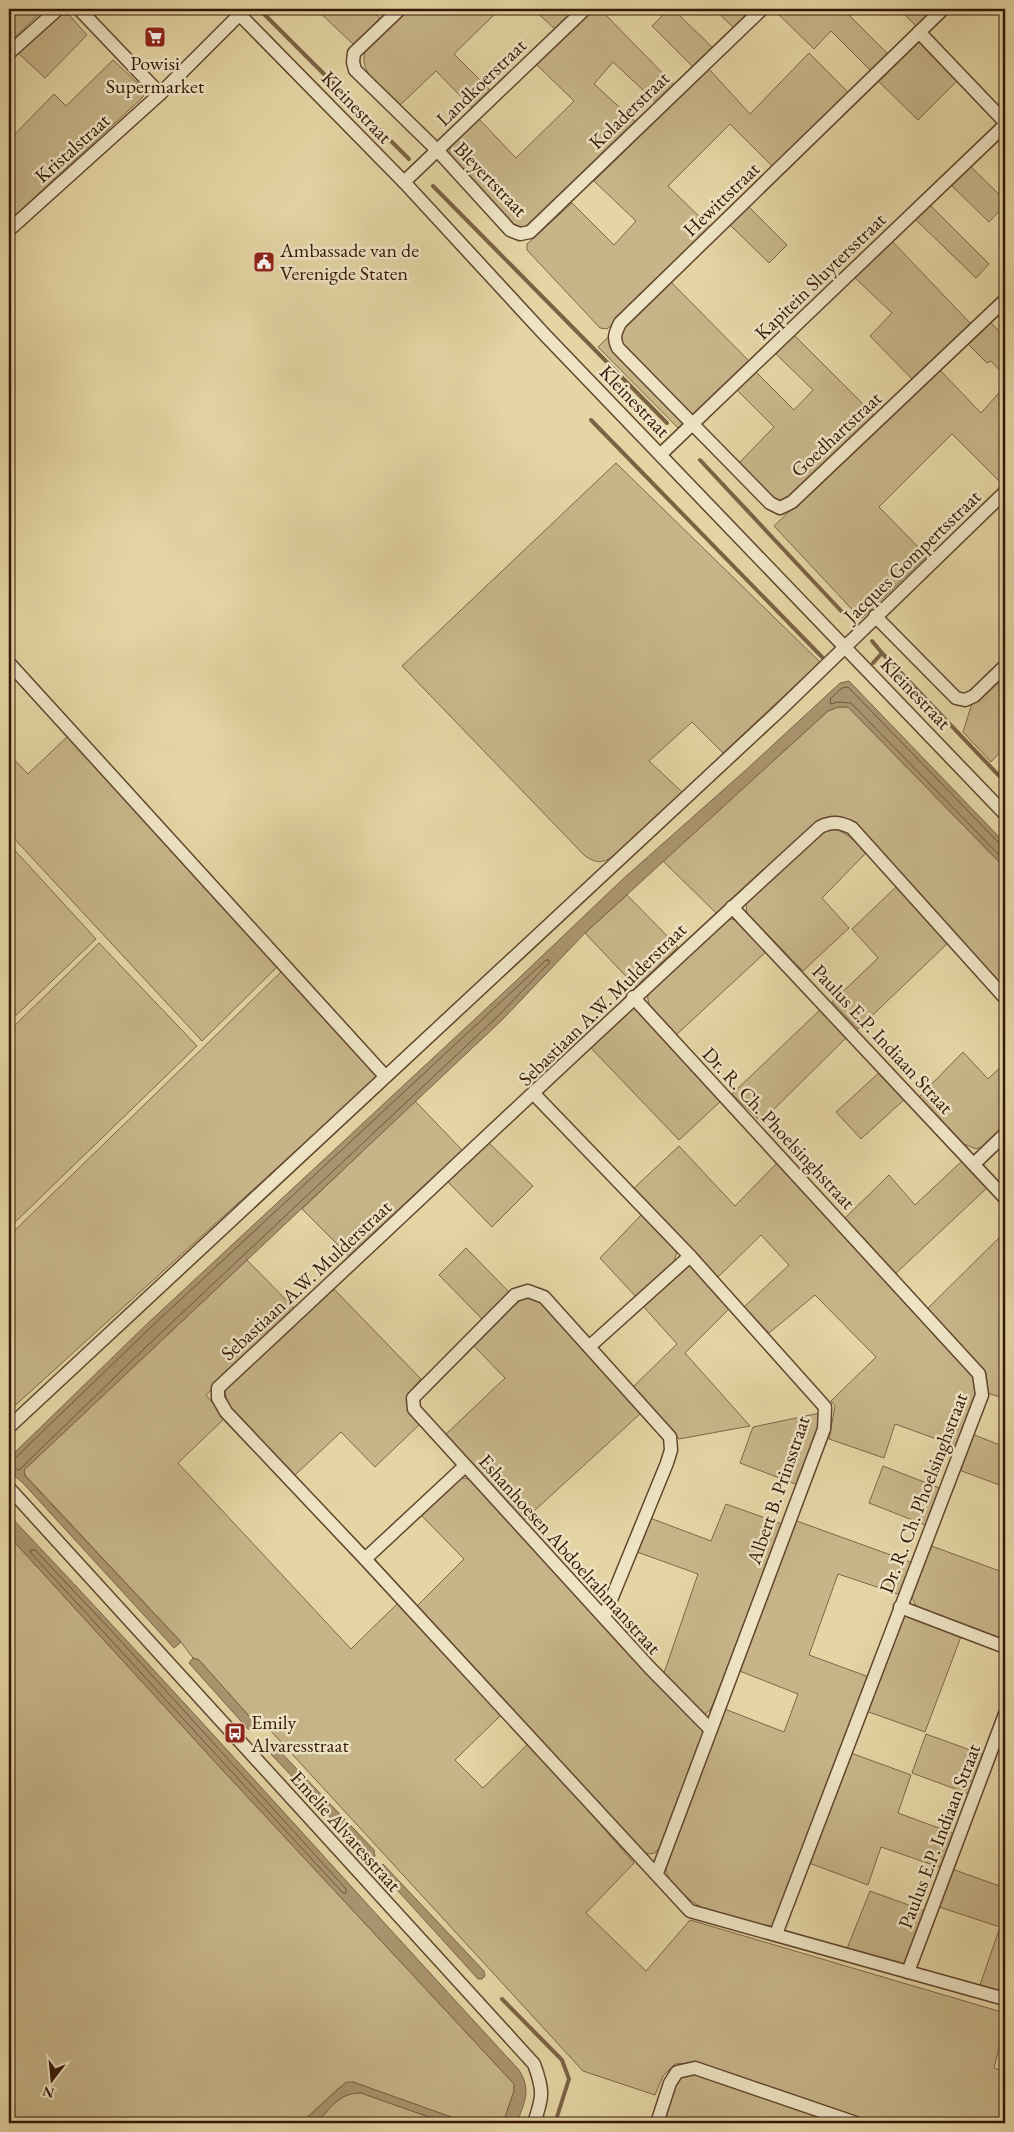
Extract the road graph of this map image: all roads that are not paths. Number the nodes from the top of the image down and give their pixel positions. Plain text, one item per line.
1 (58, 9) edge
2 (79, 9) edge
3 (400, 9) edge
4 (585, 9) edge
5 (762, 9) edge
6 (944, 9) edge
7 (242, 11) edge
8 (919, 32) junction
9 (9, 54) edge
10 (160, 94) junction
11 (1005, 123) edge
12 (438, 151) junction
13 (404, 182) junction
14 (9, 230) edge
15 (520, 234) joint
16 (1005, 300) edge
17 (693, 423) junction
18 (661, 454) junction
19 (1005, 492) edge
20 (875, 616) junction
21 (846, 647) junction
22 (9, 663) edge
23 (1005, 666) edge
24 (1005, 814) edge
25 (732, 907) junction
26 (633, 997) junction
27 (1005, 998) edge
28 (385, 1076) junction
29 (534, 1094) junction
30 (1005, 1134) edge
31 (974, 1164) junction
32 (1005, 1198) edge
33 (690, 1256) junction
34 (590, 1346) junction
35 (9, 1428) edge
36 (465, 1466) junction
37 (9, 1488) edge
38 (365, 1558) junction
39 (900, 1607) junction
40 (604, 1617) junction
41 (1005, 1647) edge
42 (1005, 1714) edge
43 (710, 1729) junction
44 (656, 1873) junction
45 (776, 1934) junction
46 (908, 1972) junction
47 (1005, 1999) edge
48 (534, 2123) edge
49 (657, 2123) edge
50 (856, 2123) edge

1 - 9 street
2 - 10 street
3 - 12 street, Bleyertstraat
4 - 12 street, Landkoerstraat
5 - 15 street, Koladerstraat
6 - 8 street, Hewittstraat
7 - 10 street, Kristalstraat
7 - 13 street, Kleinestraat
8 - 11 street
8 - 17 street, Hewittstraat
10 - 14 street, Kristalstraat
11 - 17 street, Kapitein Sluytersstraat
12 - 13 street, Landkoerstraat
12 - 15 street, Bleyertstraat
13 - 18 street, Kleinestraat
16 - 17 street, Goedhartstraat
17 - 18 street, Kapitein Sluytersstraat
18 - 21 street, Kleinestraat
19 - 20 street, Jacques Gompertsstraat
20 - 21 street, Jacques Gompertsstraat
20 - 23 street
21 - 24 street, Kleinestraat
21 - 28 street, Jacques Gompertsstraat
22 - 28 street
25 - 26 street, Sebastiaan A.W. Mulderstraat
25 - 27 street, Sebastiaan A.W. Mulderstraat
25 - 31 street, Paulus E.P. Indiaan Straat
26 - 29 street, Sebastiaan A.W. Mulderstraat
26 - 39 street, Dr. R. Ch. Phoelsinghstraat
28 - 35 street, Jacques Gompertsstraat
29 - 33 street, Albert B. Prinsstraat
29 - 38 street, Sebastiaan A.W. Mulderstraat
30 - 31 street
31 - 32 street, Paulus E.P. Indiaan Straat
33 - 34 street
33 - 43 street, Albert B. Prinsstraat
34 - 36 street, Eshanhoesen Abdoelrahmanstraat
34 - 40 street
36 - 38 street
36 - 40 street, Eshanhoesen Abdoelrahmanstraat
37 - 48 street, Emelie Alvaresstraat
38 - 44 street
39 - 41 street
39 - 45 street, Dr. R. Ch. Phoelsinghstraat
40 - 43 street, Eshanhoesen Abdoelrahmanstraat
42 - 46 street, Paulus E.P. Indiaan Straat
43 - 44 street, Albert B. Prinsstraat
44 - 45 street
45 - 46 street
46 - 47 street
49 - 50 street

